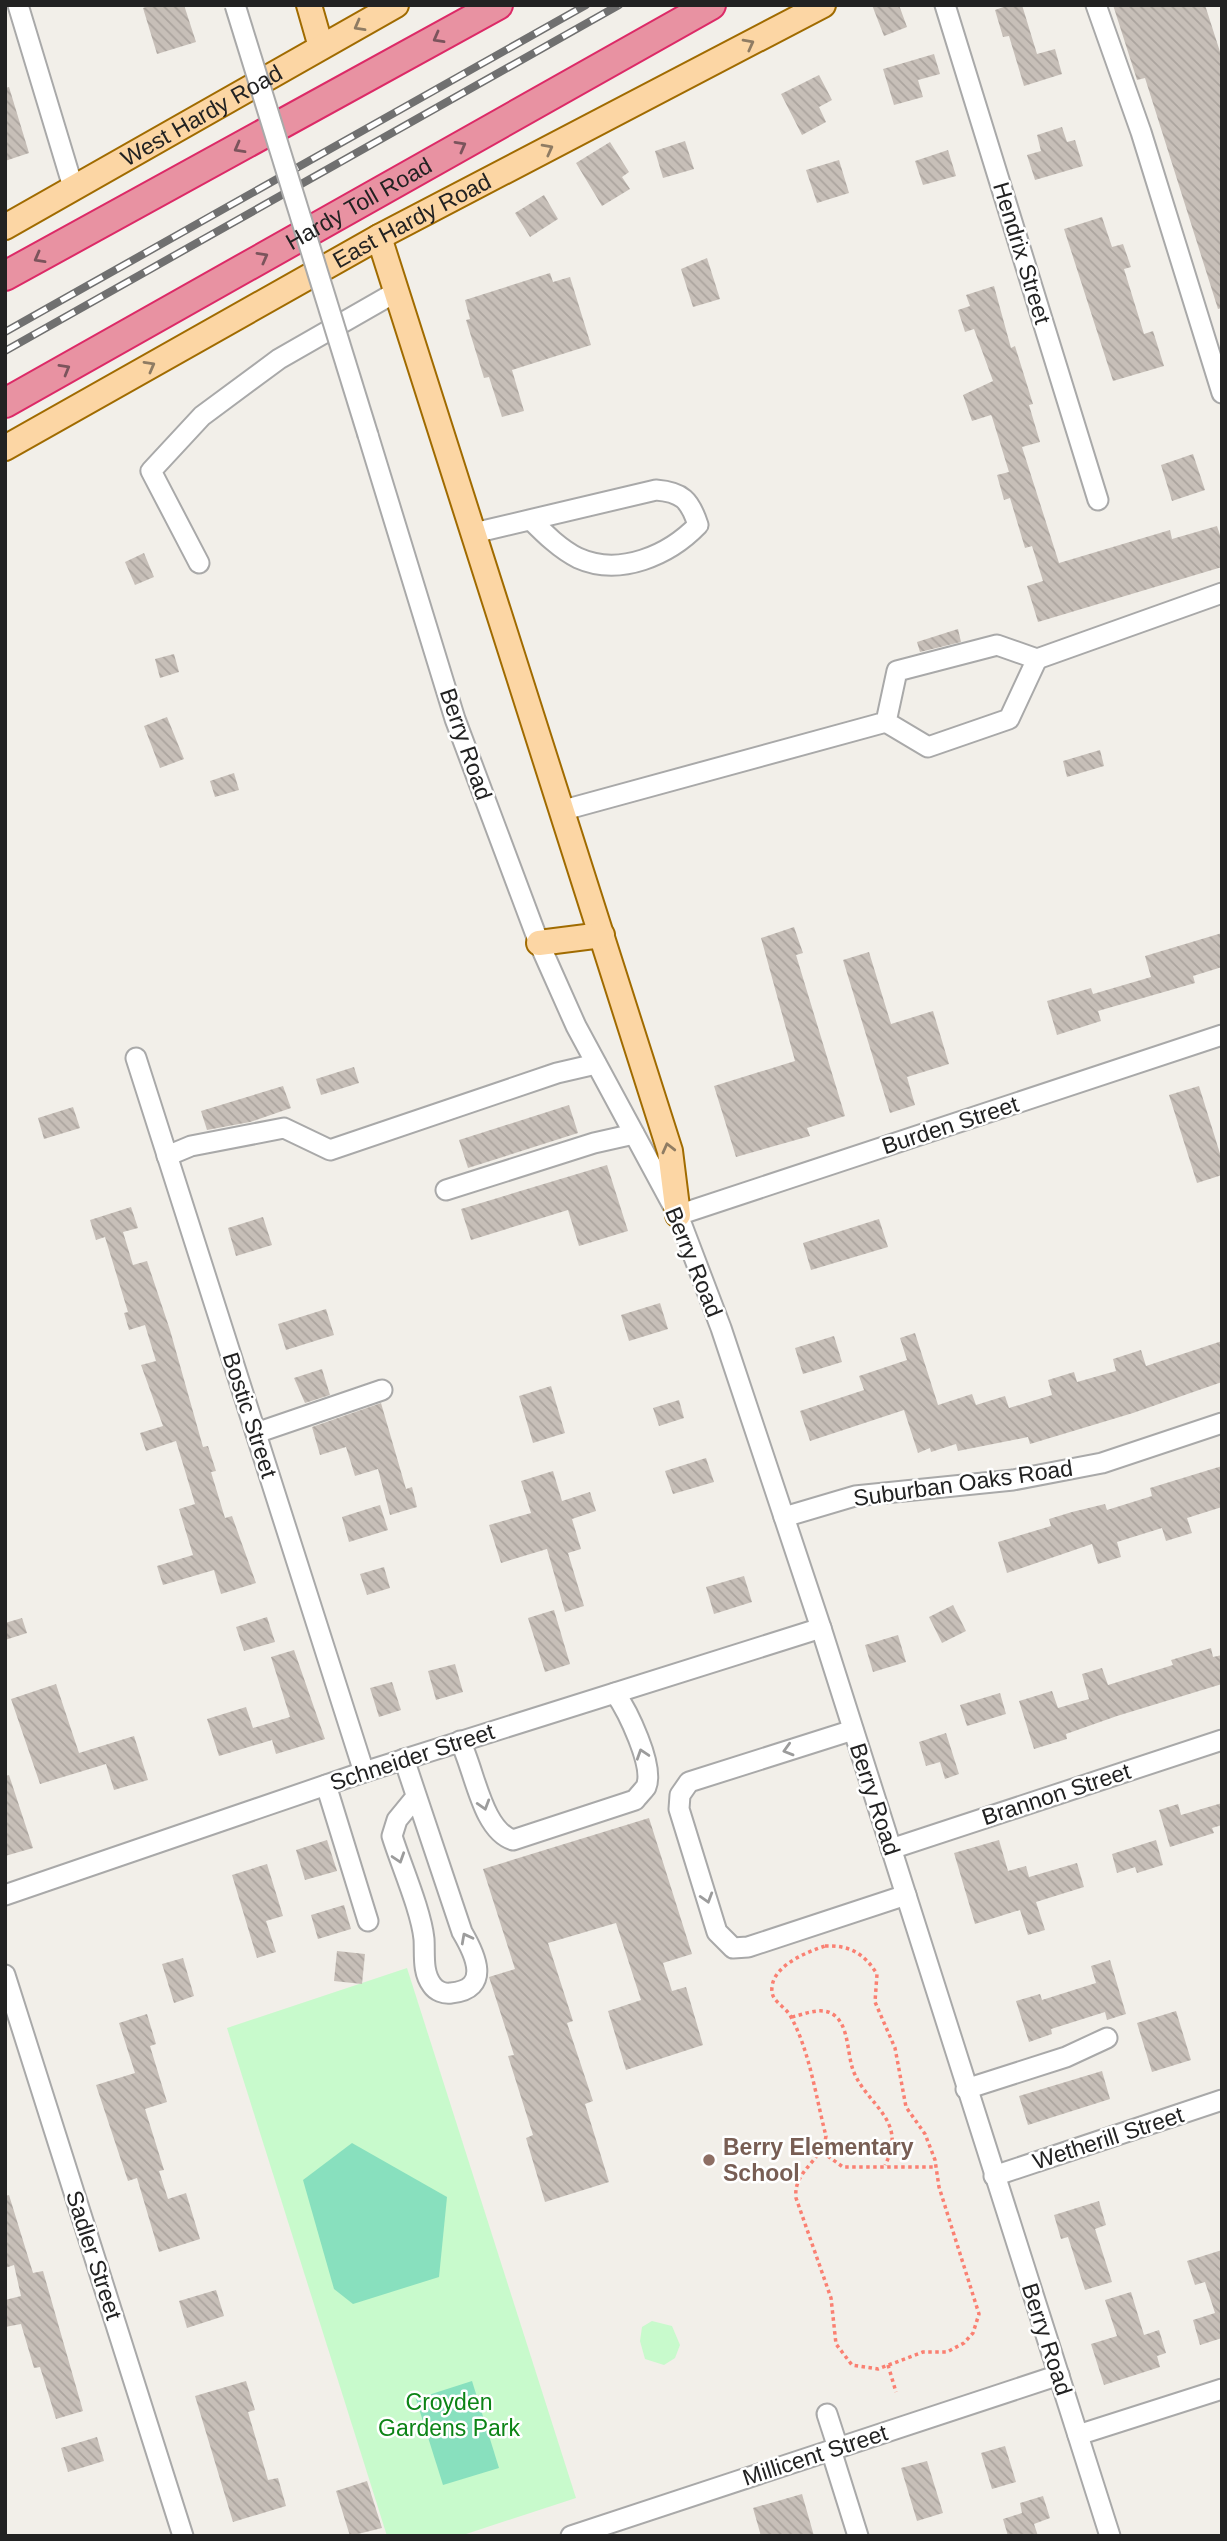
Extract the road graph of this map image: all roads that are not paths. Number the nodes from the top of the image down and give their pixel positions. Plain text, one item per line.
1 (18, 5) edge
2 (235, 5) edge
3 (309, 5) edge
4 (396, 5) edge
5 (498, 5) edge
6 (711, 5) edge
7 (719, 5) edge
8 (823, 5) edge
9 (945, 5) edge
10 (1096, 5) edge
11 (670, 28) junction
12 (321, 47) junction
13 (73, 187) junction
14 (5, 227) edge
15 (379, 237) junction
16 (5, 276) edge
17 (396, 292) junction
18 (1222, 393) edge
19 (5, 403) edge
20 (5, 448) edge
21 (1098, 500) dead end
22 (531, 520) junction
23 (474, 533) junction
24 (200, 564) dead end
25 (1222, 593) edge
26 (1037, 659) junction
27 (886, 722) junction
28 (564, 810) junction
29 (602, 935) junction
30 (539, 943) junction
31 (1222, 1034) edge
32 (136, 1058) dead end
33 (597, 1064) junction
34 (634, 1134) junction
35 (167, 1156) junction
36 (446, 1190) dead end
37 (678, 1215) junction
38 (383, 1390) dead end
39 (1222, 1423) edge
40 (256, 1433) junction
41 (783, 1517) junction
42 (821, 1629) junction
43 (615, 1693) junction
44 (853, 1730) junction
45 (1222, 1740) edge
46 (460, 1741) junction
47 (404, 1759) junction
48 (364, 1772) junction
49 (326, 1785) junction
50 (415, 1798) junction
51 (891, 1849) junction
52 (5, 1895) edge
53 (906, 1895) junction
54 (368, 1921) dead end
55 (5, 1975) edge
56 (1107, 2038) dead end
57 (966, 2089) junction
58 (1222, 2100) edge
59 (994, 2176) junction
60 (1059, 2375) junction
61 (1222, 2389) edge
62 (827, 2414) dead end
63 (1078, 2435) junction
64 (835, 2449) junction
65 (183, 2536) edge
66 (571, 2536) edge
67 (858, 2536) edge
68 (1110, 2536) edge

1 - 13 street
2 - 30 street, Berry Road, bridge
3 - 12 main road
4 -> 12 main road, West Hardy Road
5 -> 16 highway
6 - 11 highway, Hardy Toll Road
7 - 11 highway
15 -> 8 main road, East Hardy Road
9 - 21 street, Hendrix Street
10 - 18 street
19 -> 11 highway, Hardy Toll Road
12 - 13 main road, West Hardy Road
13 - 14 main road, West Hardy Road
15 - 17 main road
20 -> 15 main road, East Hardy Road
17 - 23 main road
17 - 24 street
22 - 22 street
22 - 23 street
23 - 28 main road
25 - 26 street
26 - 27 street
26 - 27 street
27 - 28 street
28 - 29 main road
29 - 30 main road
37 -> 29 main road
30 - 33 street, Berry Road
31 - 37 street, Burden Street
32 - 35 street, Bostic Street
33 - 34 street, Berry Road
33 - 35 street
34 - 36 street
34 - 37 street, Berry Road
35 - 40 street, Bostic Street
37 - 41 street, Berry Road
38 - 40 street
39 - 41 street, Suburban Oaks Road
40 - 48 street, Bostic Street
41 - 42 street, Berry Road
42 - 43 street, Schneider Street
42 - 44 street, Berry Road
43 - 46 street, Schneider Street
46 -> 43 street
44 - 51 street, Berry Road
44 -> 53 street
45 - 51 street, Brannon Street
46 - 47 street, Schneider Street
47 - 48 street, Schneider Street
47 - 50 street
48 - 49 street, Schneider Street
49 - 52 street, Schneider Street
49 - 54 street
50 -> 50 street
51 - 53 street, Berry Road
53 - 57 street, Berry Road
55 - 65 street, Sadler Street
56 - 57 street
57 - 59 street, Berry Road
58 - 59 street, Wetherill Street
59 - 60 street, Berry Road
60 - 63 street, Berry Road
60 - 64 street, Millicent Street
61 - 63 street
62 - 64 street
63 - 68 street, Berry Road
64 - 66 street, Millicent Street
64 - 67 street

